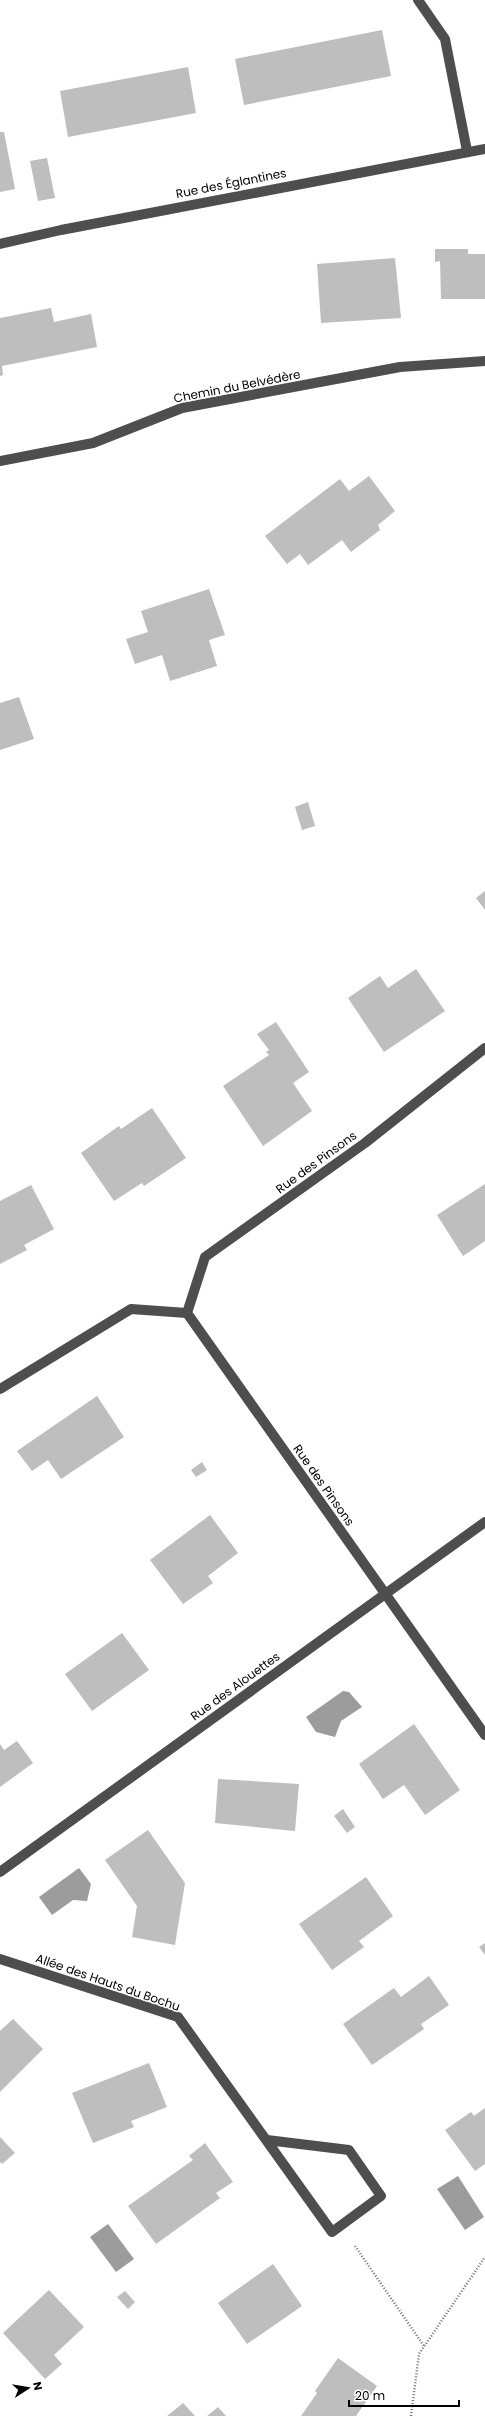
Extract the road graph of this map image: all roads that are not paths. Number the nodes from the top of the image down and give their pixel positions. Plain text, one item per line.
1 (418, 0) edge
2 (485, 149) edge
3 (467, 151) junction
4 (0, 244) edge
5 (485, 361) edge
6 (0, 461) edge
7 (485, 1048) edge
8 (187, 1313) junction
9 (0, 1389) edge
10 (485, 1522) edge
11 (384, 1594) junction
12 (485, 1735) edge
13 (0, 1872) edge
14 (0, 1959) edge
15 (267, 2140) junction

1 - 3 street
2 - 3 street, Rue des Églantines
3 - 4 street, Rue des Églantines
5 - 6 street, Chemin du Belvédère
7 - 8 street, Rue des Pinsons
8 - 9 street
8 - 11 street, Rue des Pinsons
10 - 11 street, Rue des Alouettes
11 - 12 street, Rue des Pinsons
11 - 13 street, Rue des Alouettes
14 - 15 street, Allée des Hauts du Bochu
15 - 15 street, Allée des Hauts du Bochu

